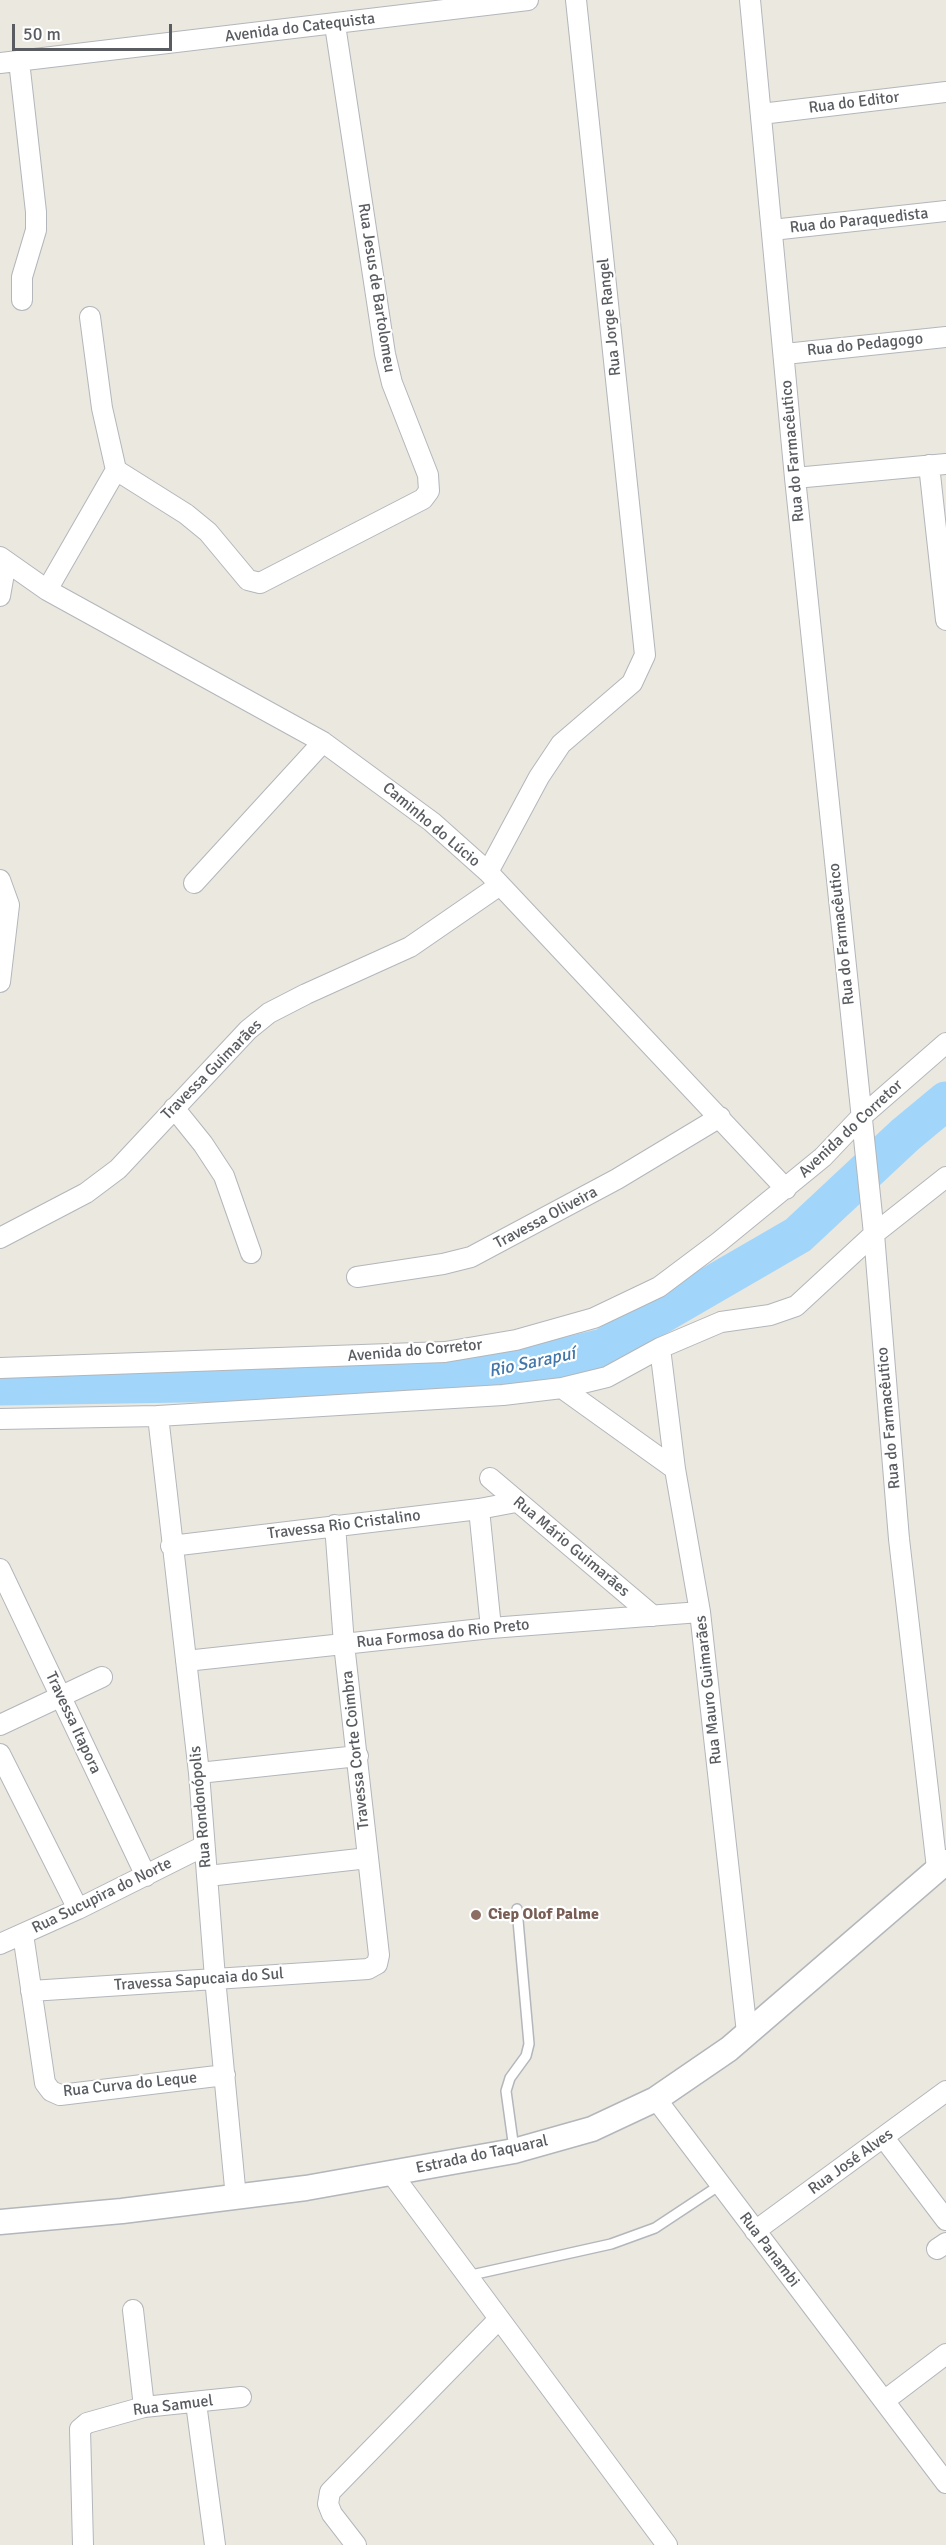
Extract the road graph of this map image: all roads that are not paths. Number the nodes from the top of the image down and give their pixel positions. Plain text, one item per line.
1 (528, 0) edge
2 (576, 0) edge
3 (750, 0) edge
4 (395, 8) edge
5 (335, 25) junction
6 (9, 62) edge
7 (946, 92) edge
8 (761, 114) junction
9 (946, 212) edge
10 (772, 230) junction
11 (22, 300) dead end
12 (90, 317) dead end
13 (946, 337) edge
14 (785, 354) junction
15 (938, 464) edge
16 (116, 470) junction
17 (795, 478) junction
18 (3, 559) edge
19 (47, 590) junction
20 (0, 596) edge
21 (946, 620) edge
22 (323, 742) junction
23 (494, 878) junction
24 (0, 880) edge
25 (194, 883) dead end
26 (0, 982) edge
27 (946, 1043) edge
28 (174, 1108) junction
29 (720, 1117) junction
30 (860, 1118) junction
31 (946, 1177) edge
32 (786, 1189) junction
33 (874, 1234) junction
34 (0, 1238) edge
35 (251, 1253) dead end
36 (357, 1277) dead end
37 (660, 1348) junction
38 (0, 1368) edge
39 (562, 1388) junction
40 (158, 1416) junction
41 (0, 1419) edge
42 (675, 1468) junction
43 (490, 1478) dead end
44 (516, 1502) junction
45 (479, 1509) junction
46 (335, 1525) junction
47 (171, 1546) junction
48 (0, 1569) edge
49 (700, 1612) junction
50 (653, 1616) junction
51 (491, 1628) junction
52 (345, 1644) junction
53 (186, 1661) junction
54 (102, 1677) dead end
55 (61, 1697) junction
56 (0, 1725) edge
57 (0, 1754) edge
58 (358, 1756) junction
59 (199, 1773) junction
60 (204, 1846) junction
61 (368, 1858) junction
62 (942, 1865) edge
63 (146, 1876) junction
64 (208, 1876) junction
65 (78, 1909) junction
66 (517, 1909) dead end
67 (23, 1934) junction
68 (0, 1944) edge
69 (368, 1969) joint
70 (215, 1978) junction
71 (31, 1991) junction
72 (747, 2033) junction
73 (225, 2075) junction
74 (946, 2091) edge
75 (656, 2099) junction
76 (884, 2138) junction
77 (514, 2151) junction
78 (392, 2174) junction
79 (720, 2185) junction
80 (236, 2198) junction
81 (946, 2220) edge
82 (0, 2222) edge
83 (755, 2231) junction
84 (467, 2276) junction
85 (133, 2310) dead end
86 (499, 2319) junction
87 (946, 2354) edge
88 (241, 2397) dead end
89 (884, 2401) junction
90 (196, 2403) junction
91 (144, 2407) junction
92 (946, 2483) edge
93 (83, 2545) edge
94 (215, 2545) edge
95 (356, 2545) edge
96 (667, 2545) edge

1 - 4 street, Avenida do Catequista
2 - 23 street, Rua Jorge Rangel
3 - 8 street, Rua do Farmacêutico
4 - 5 street, Avenida do Catequista
5 - 6 street, Avenida do Catequista
5 - 16 street, Rua Jesus de Bartolomeu
6 - 11 street
7 - 8 street, Rua do Editor
8 - 10 street, Rua do Farmacêutico
9 - 10 street, Rua do Paraquedista
10 - 14 street, Rua do Farmacêutico
12 - 16 street
13 - 14 street, Rua do Pedagogo
14 - 17 street, Rua do Farmacêutico
15 - 17 street
15 - 21 street
16 - 19 street
17 - 30 street, Rua do Farmacêutico
18 - 19 street, Caminho do Lúcio
18 - 20 street
19 - 22 street, Caminho do Lúcio
22 - 23 street, Caminho do Lúcio
22 - 25 street
23 - 28 street, Travessa Guimarães
23 - 29 street, Caminho do Lúcio
24 - 26 street
27 - 30 street, Avenida do Corretor
28 - 34 street, Travessa Guimarães
28 - 35 street
29 - 32 street, Caminho do Lúcio
29 - 36 street, Travessa Oliveira
30 - 32 street, Avenida do Corretor
30 - 33 street, Rua do Farmacêutico
31 - 33 street
32 - 38 street, Avenida do Corretor
33 - 37 street
33 - 62 street, Rua do Farmacêutico
37 - 39 street
37 - 42 street, Rua Mauro Guimarães
39 - 40 street
39 - 42 street
40 - 41 street
40 - 47 street, Rua Rondonópolis
42 - 49 street, Rua Mauro Guimarães
43 - 44 street, Rua Mário Guimarães
44 - 45 street, Travessa Rio Cristalino
44 - 50 street, Rua Mário Guimarães
45 - 46 street, Travessa Rio Cristalino
45 - 51 street
46 - 47 street, Travessa Rio Cristalino
46 - 52 street, Travessa Corte Coimbra
47 - 53 street, Rua Rondonópolis
48 - 55 street, Travessa Itapora
49 - 50 street, Rua Formosa do Rio Preto
49 - 72 street, Rua Mauro Guimarães
50 - 51 street, Rua Formosa do Rio Preto
51 - 52 street, Rua Formosa do Rio Preto
52 - 53 street, Rua Formosa do Rio Preto
52 - 58 street, Travessa Corte Coimbra
53 - 59 street, Rua Rondonópolis
54 - 55 street
55 - 56 street
55 - 63 street, Travessa Itapora
57 - 65 street
58 - 59 street
58 - 61 street, Travessa Corte Coimbra
59 - 60 street, Rua Rondonópolis
60 - 63 street, Rua Sucupira do Norte
60 - 64 street, Rua Rondonópolis
61 - 64 street
61 - 69 street, Travessa Corte Coimbra
62 - 72 street, Estrada do Taquaral
63 - 65 street, Rua Sucupira do Norte
64 - 70 street, Rua Rondonópolis
65 - 67 street, Rua Sucupira do Norte
66 - 77 lane
67 - 68 street, Rua Sucupira do Norte
67 - 71 street, Rua Curva do Leque
69 - 70 street, Travessa Sapucaia do Sul
70 - 71 street, Travessa Sapucaia do Sul
70 - 73 street, Rua Rondonópolis
71 - 73 street, Rua Curva do Leque
72 - 75 street, Estrada do Taquaral
73 - 80 street, Rua Rondonópolis
74 - 76 street, Rua José Alves
75 - 77 street, Estrada do Taquaral
75 - 79 street, Rua Panambi
76 - 81 street
76 - 83 street, Rua José Alves
77 - 78 street, Estrada do Taquaral
78 - 80 street, Estrada do Taquaral
78 - 84 street
79 - 83 street, Rua Panambi
79 - 84 lane
80 - 82 street, Estrada do Taquaral
83 - 89 street, Rua Panambi
84 - 86 street
85 - 91 street
86 - 95 street
86 - 96 street
87 - 89 street
88 - 90 street, Rua Samuel
89 - 92 street, Rua Panambi
90 - 91 street, Rua Samuel
90 - 94 street
91 - 93 street, Rua Samuel

